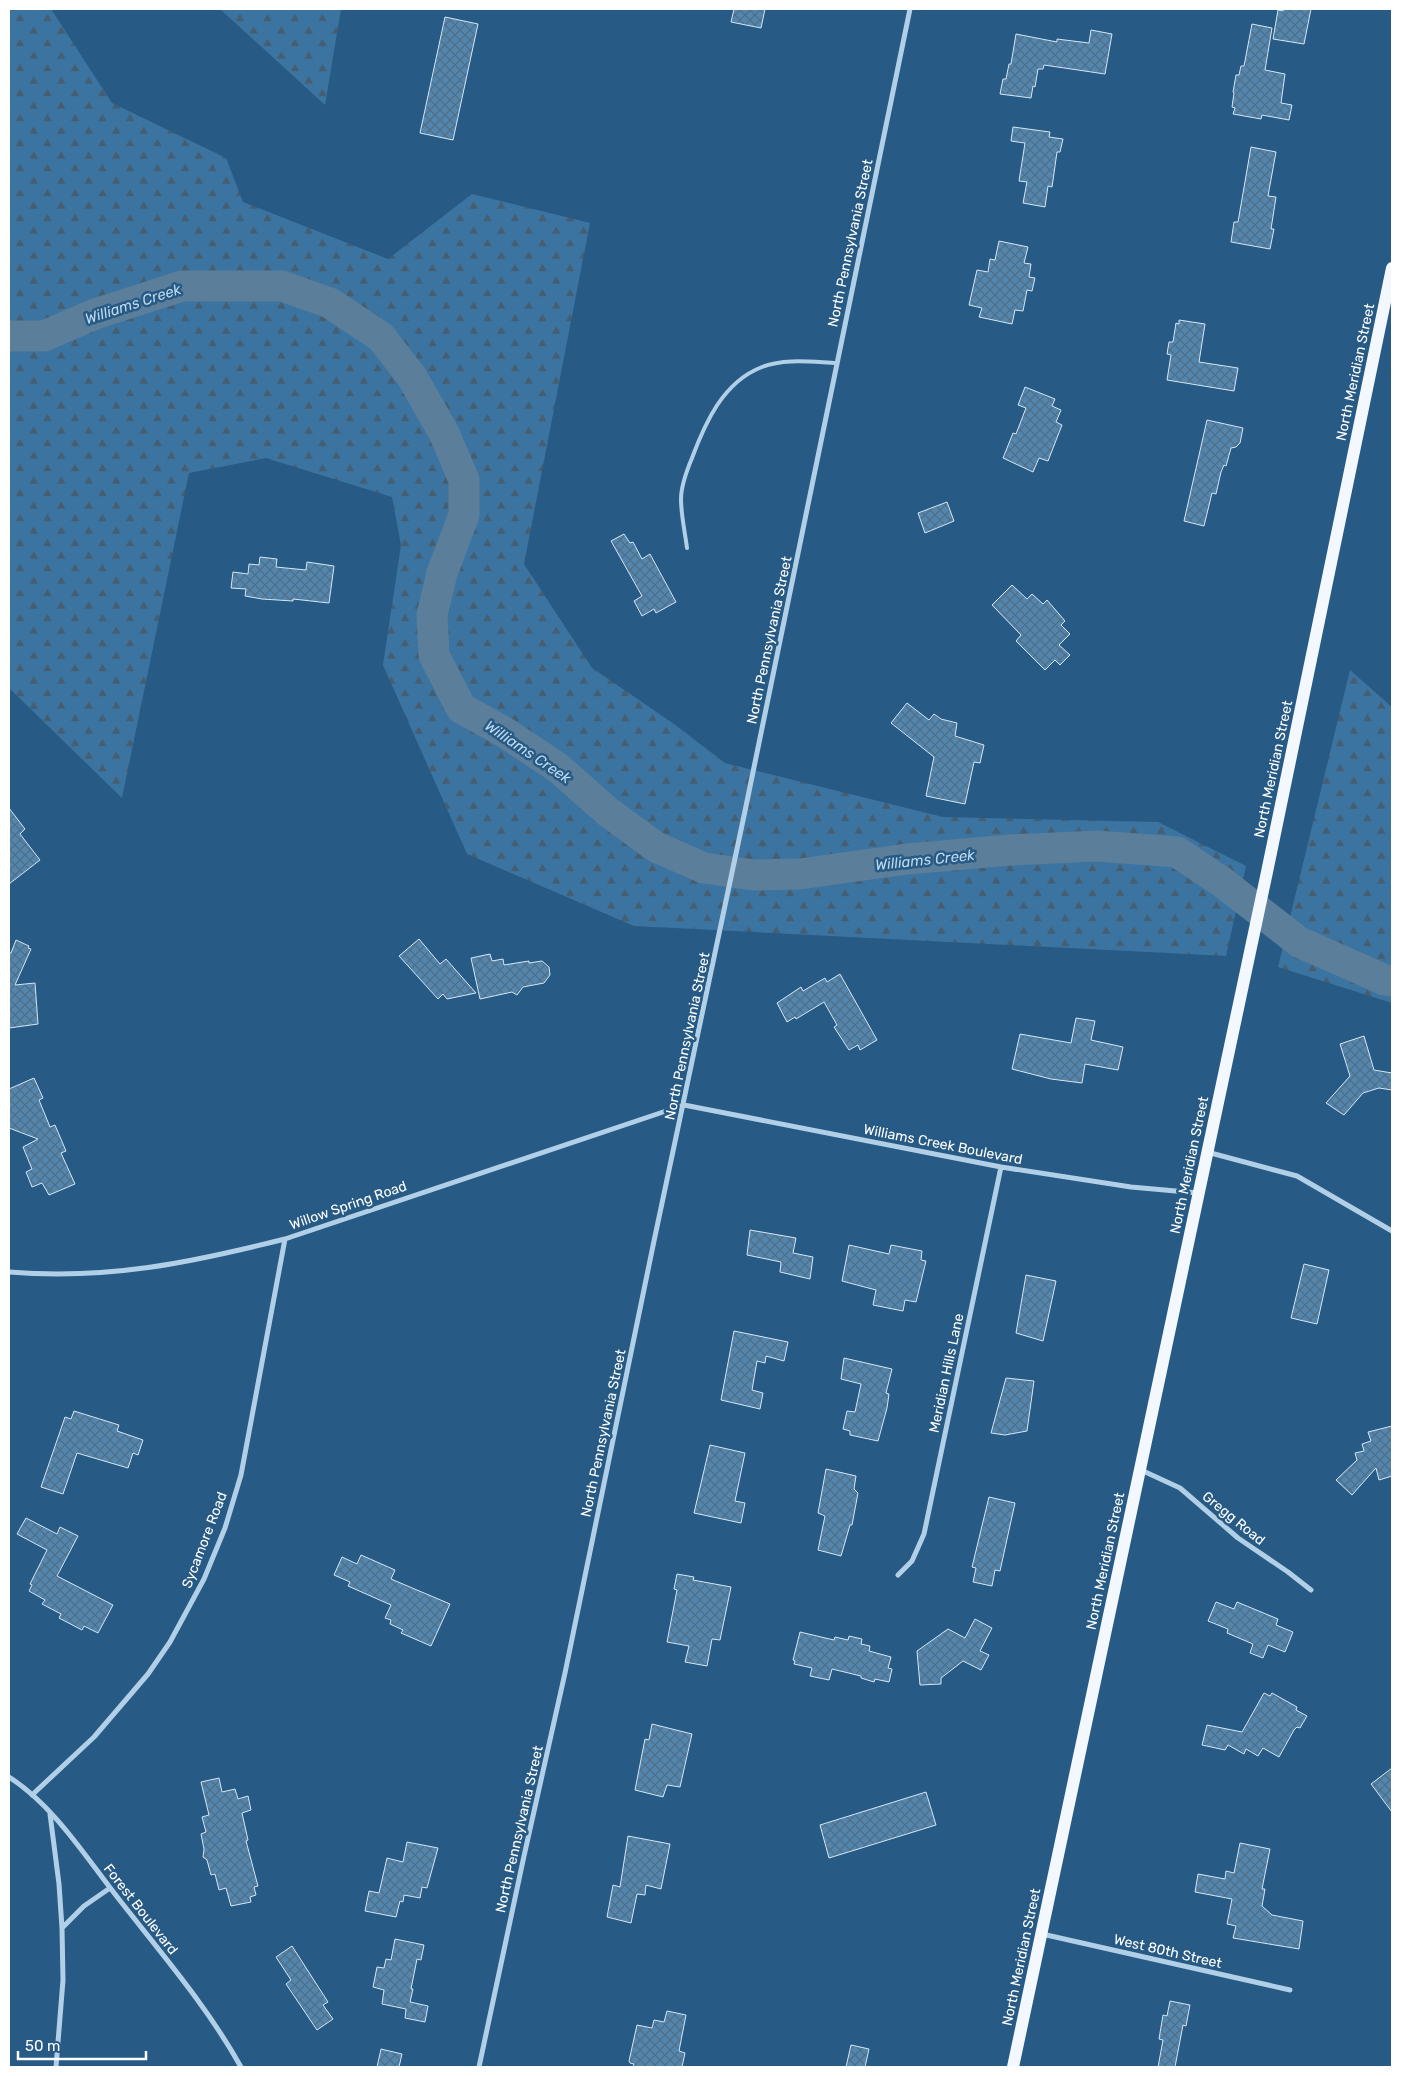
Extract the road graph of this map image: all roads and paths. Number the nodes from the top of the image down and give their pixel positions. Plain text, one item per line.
1 (910, 9) edge
2 (1392, 268) edge
3 (837, 363) junction
4 (687, 548) dead end
5 (684, 1105) junction
6 (1207, 1152) junction
7 (1001, 1168) junction
8 (1199, 1193) junction
9 (1392, 1231) edge
10 (285, 1239) junction
11 (9, 1272) edge
12 (1140, 1470) junction
13 (898, 1575) dead end
14 (1310, 1590) dead end
15 (9, 1776) edge
16 (32, 1795) junction
17 (49, 1812) junction
18 (110, 1888) junction
19 (62, 1928) junction
20 (1041, 1934) junction
21 (1290, 1990) dead end
22 (56, 2067) edge
23 (241, 2067) edge
24 (479, 2067) edge
25 (1013, 2067) edge

1 - 3 street, North Pennsylvania Street
2 - 6 main road, North Meridian Street
3 - 4 lane
3 - 5 street, North Pennsylvania Street
5 - 7 street, Williams Creek Boulevard
5 - 10 street, Willow Spring Road
5 - 24 street, North Pennsylvania Street
6 - 8 main road, North Meridian Street
6 - 9 street
7 - 8 street, Williams Creek Boulevard
7 - 13 street, Meridian Hills Lane
8 - 12 main road, North Meridian Street
10 - 11 street, Willow Spring Road
10 - 16 street, Sycamore Road
12 - 14 street, Gregg Road
12 - 20 main road, North Meridian Street
15 - 16 street, Forest Boulevard
16 - 17 street, Forest Boulevard
17 - 18 street, Forest Boulevard
17 - 19 street
18 - 19 street
18 - 23 street, Forest Boulevard
19 - 22 street
20 - 21 street, West 80th Street
20 - 25 main road, North Meridian Street

